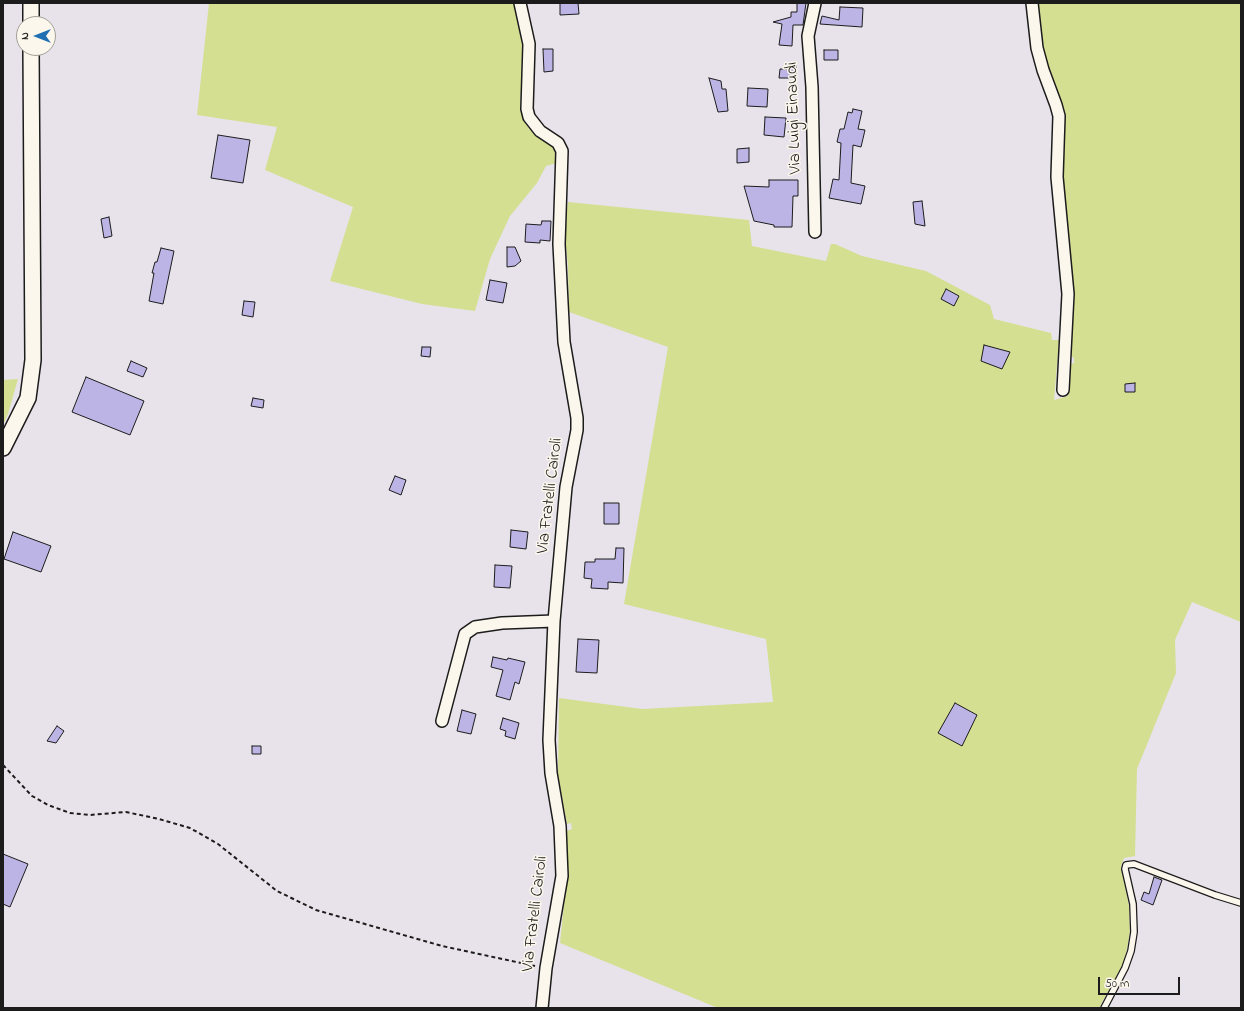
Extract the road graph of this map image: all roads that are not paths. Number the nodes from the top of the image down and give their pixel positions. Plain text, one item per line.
1 (31, 3) edge
2 (520, 3) edge
3 (815, 3) edge
4 (1032, 3) edge
5 (31, 16) edge
6 (31, 56) edge
7 (815, 232) dead end
8 (1063, 390) dead end
9 (3, 448) edge
10 (554, 621) junction
11 (442, 721) dead end
12 (1241, 903) edge
13 (542, 1008) edge
14 (1104, 1008) edge

1 - 5 street
2 - 10 street, Via Fratelli Cairoli
3 - 7 street, Via Luigi Einaudi
4 - 8 street
6 - 9 street
10 - 11 street
10 - 13 street, Via Fratelli Cairoli
12 - 14 lane

